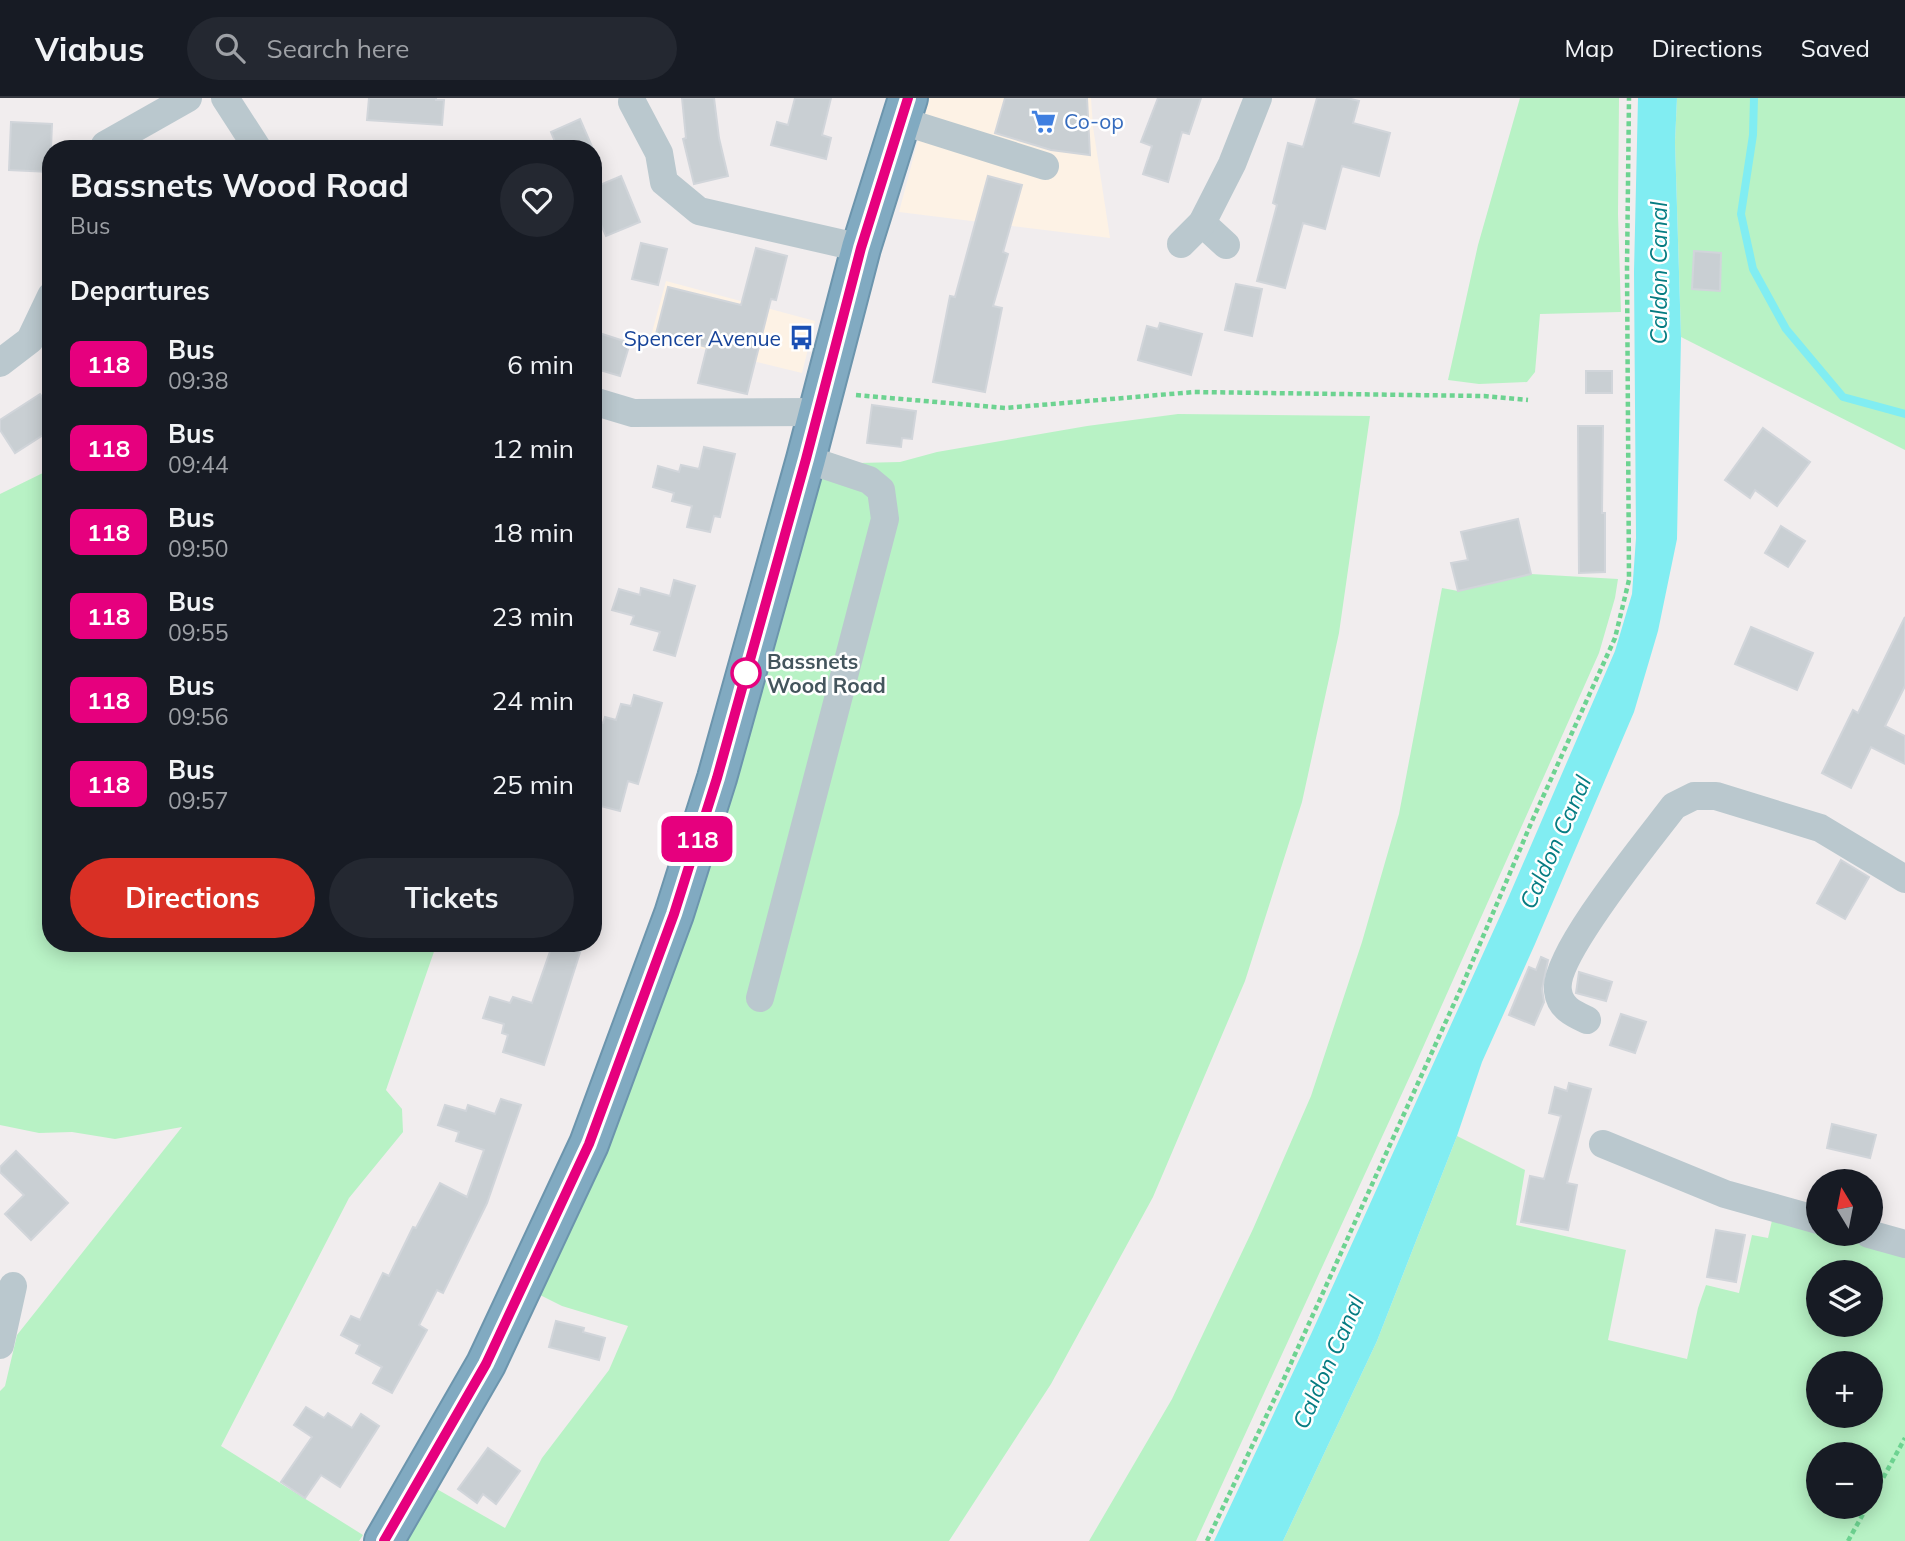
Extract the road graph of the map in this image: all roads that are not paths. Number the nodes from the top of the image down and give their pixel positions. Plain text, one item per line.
1 (188, 98) edge
2 (225, 98) edge
3 (1258, 98) edge
4 (632, 102) dead end
5 (905, 109) edge
6 (115, 140) edge
7 (252, 140) edge
8 (1045, 166) dead end
9 (1202, 223) junction
10 (1181, 244) dead end
11 (1226, 245) dead end
12 (861, 248) junction
13 (42, 315) edge
14 (0, 363) edge
15 (821, 402) junction
16 (602, 404) edge
17 (806, 459) junction
18 (1905, 879) edge
19 (760, 998) dead end
20 (1587, 1020) dead end
21 (1603, 1144) dead end
22 (1806, 1217) edge
23 (1883, 1238) edge
24 (1905, 1244) edge
25 (13, 1286) dead end
26 (0, 1345) edge
27 (384, 1541) edge

1 - 6 street
2 - 7 street
3 - 9 street
4 - 12 street
5 - 8 street
5 - 12 highway
9 - 10 street
9 - 11 street
12 - 15 highway
13 - 14 street
15 - 16 street
15 - 17 highway
17 - 19 street
17 - 27 highway
18 - 20 street
21 - 22 street
23 - 24 street
25 - 26 street

